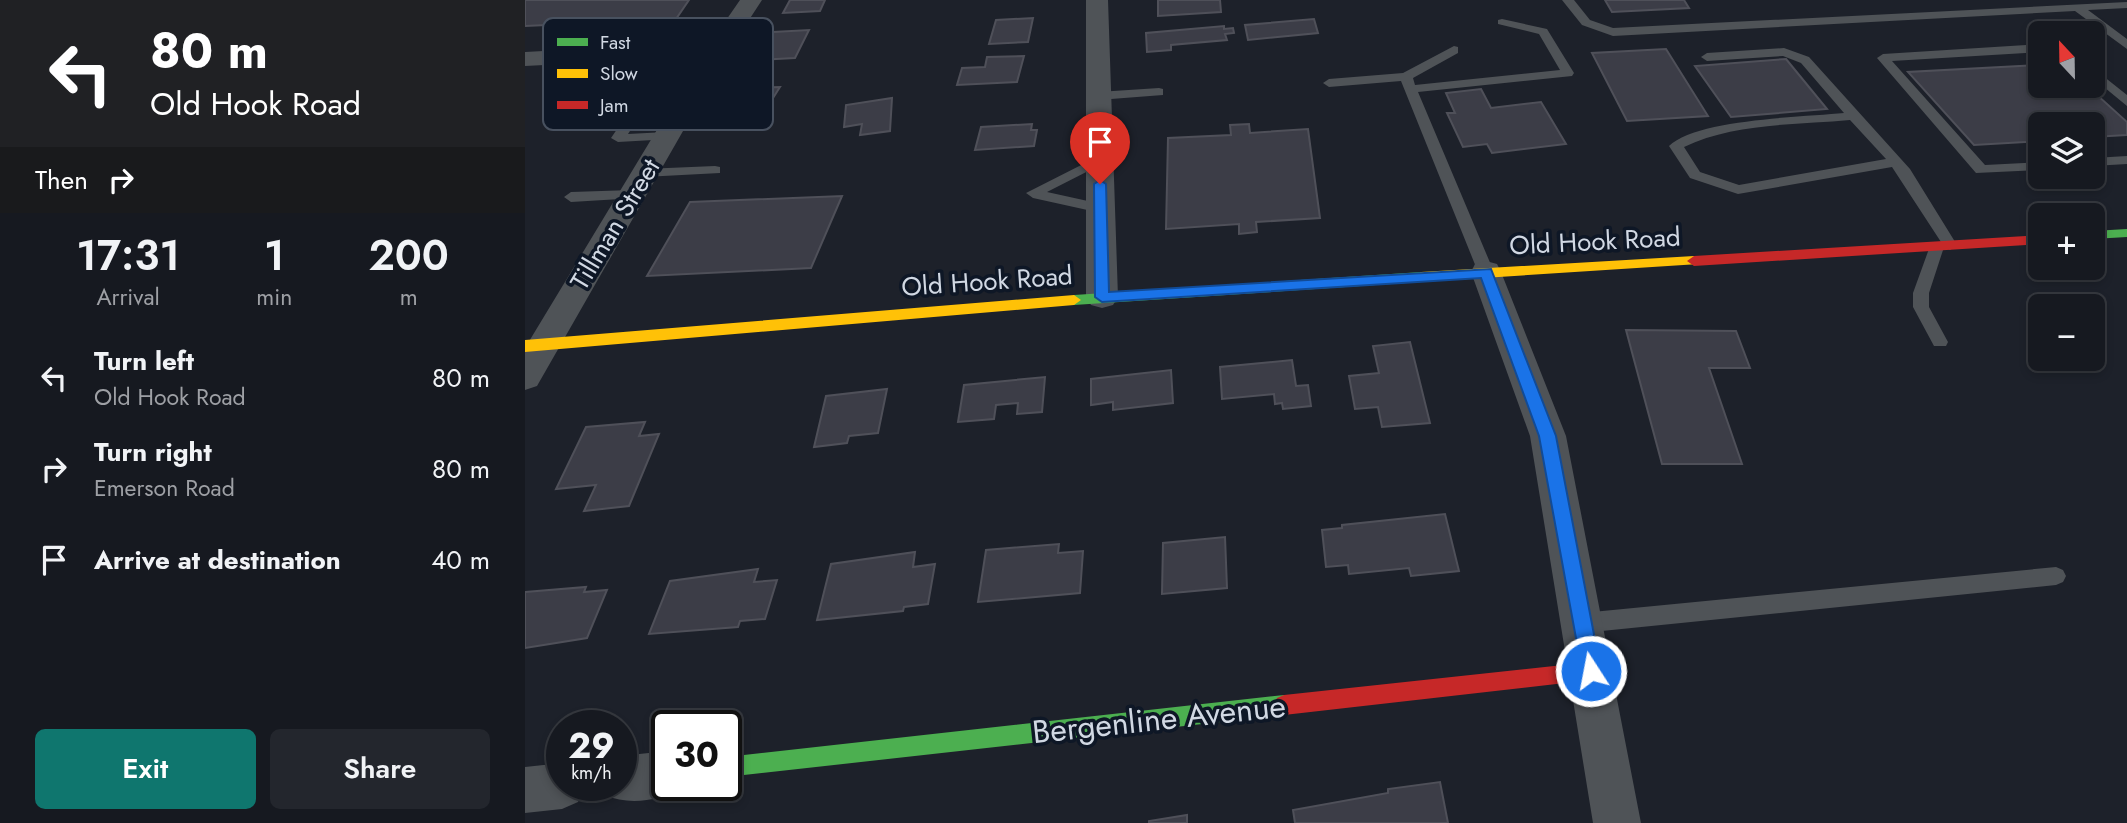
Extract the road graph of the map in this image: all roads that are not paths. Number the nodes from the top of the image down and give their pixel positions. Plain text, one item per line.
1 (751, 0) edge
2 (1097, 0) edge
3 (1568, 0) edge
4 (2127, 5) edge
5 (2078, 8) junction
6 (739, 18) edge
7 (1502, 22) dead end
8 (2127, 45) edge
9 (2028, 49) edge
10 (1454, 50) dead end
11 (1707, 57) dead end
12 (543, 59) edge
13 (525, 60) edge
14 (1329, 83) dead end
15 (1408, 83) junction
16 (2105, 83) edge
17 (1159, 92) dead end
18 (1098, 96) junction
19 (2127, 102) edge
20 (1853, 116) junction
21 (623, 130) edge
22 (671, 130) edge
23 (667, 136) junction
24 (1100, 160) junction
25 (2127, 160) edge
26 (2105, 161) edge
27 (1895, 162) junction
28 (2028, 167) edge
29 (715, 170) dead end
30 (638, 184) junction
31 (571, 197) dead end
32 (1101, 208) junction
33 (2127, 233) edge
34 (2105, 234) edge
35 (2028, 240) edge
36 (1943, 245) junction
37 (1486, 272) junction
38 (1102, 297) junction
39 (1940, 342) dead end
40 (534, 345) edge
41 (525, 377) edge
42 (2056, 576) dead end
43 (1582, 623) junction
44 (1591, 671) junction
45 (742, 765) edge
46 (546, 788) edge
47 (525, 790) edge
48 (1617, 823) edge

1 - 6 street, Tillman Street
2 - 18 street
3 - 5 lane
4 - 5 lane
5 - 8 lane
7 - 15 lane
9 - 28 lane
10 - 15 lane
11 - 20 lane
12 - 13 street
14 - 15 lane
15 - 37 lane
16 - 19 lane
17 - 18 lane
18 - 24 street
20 - 27 lane
20 - 27 lane
21 - 23 lane
22 - 23 street, Tillman Street
23 - 30 street, Tillman Street
24 - 32 street
24 - 32 lane
25 - 26 lane
27 - 36 lane
29 - 30 lane
30 - 31 lane
30 - 40 street, Tillman Street
32 - 38 street
33 - 34 main road
35 - 36 main road, Old Hook Road
36 - 37 main road, Old Hook Road
36 - 39 lane
37 - 38 main road, Old Hook Road
37 - 43 street
38 - 40 main road, Old Hook Road
40 - 41 street, Tillman Street
42 - 43 lane
43 - 44 street
44 - 45 main road, Bergenline Avenue
44 - 48 street
46 - 47 street

